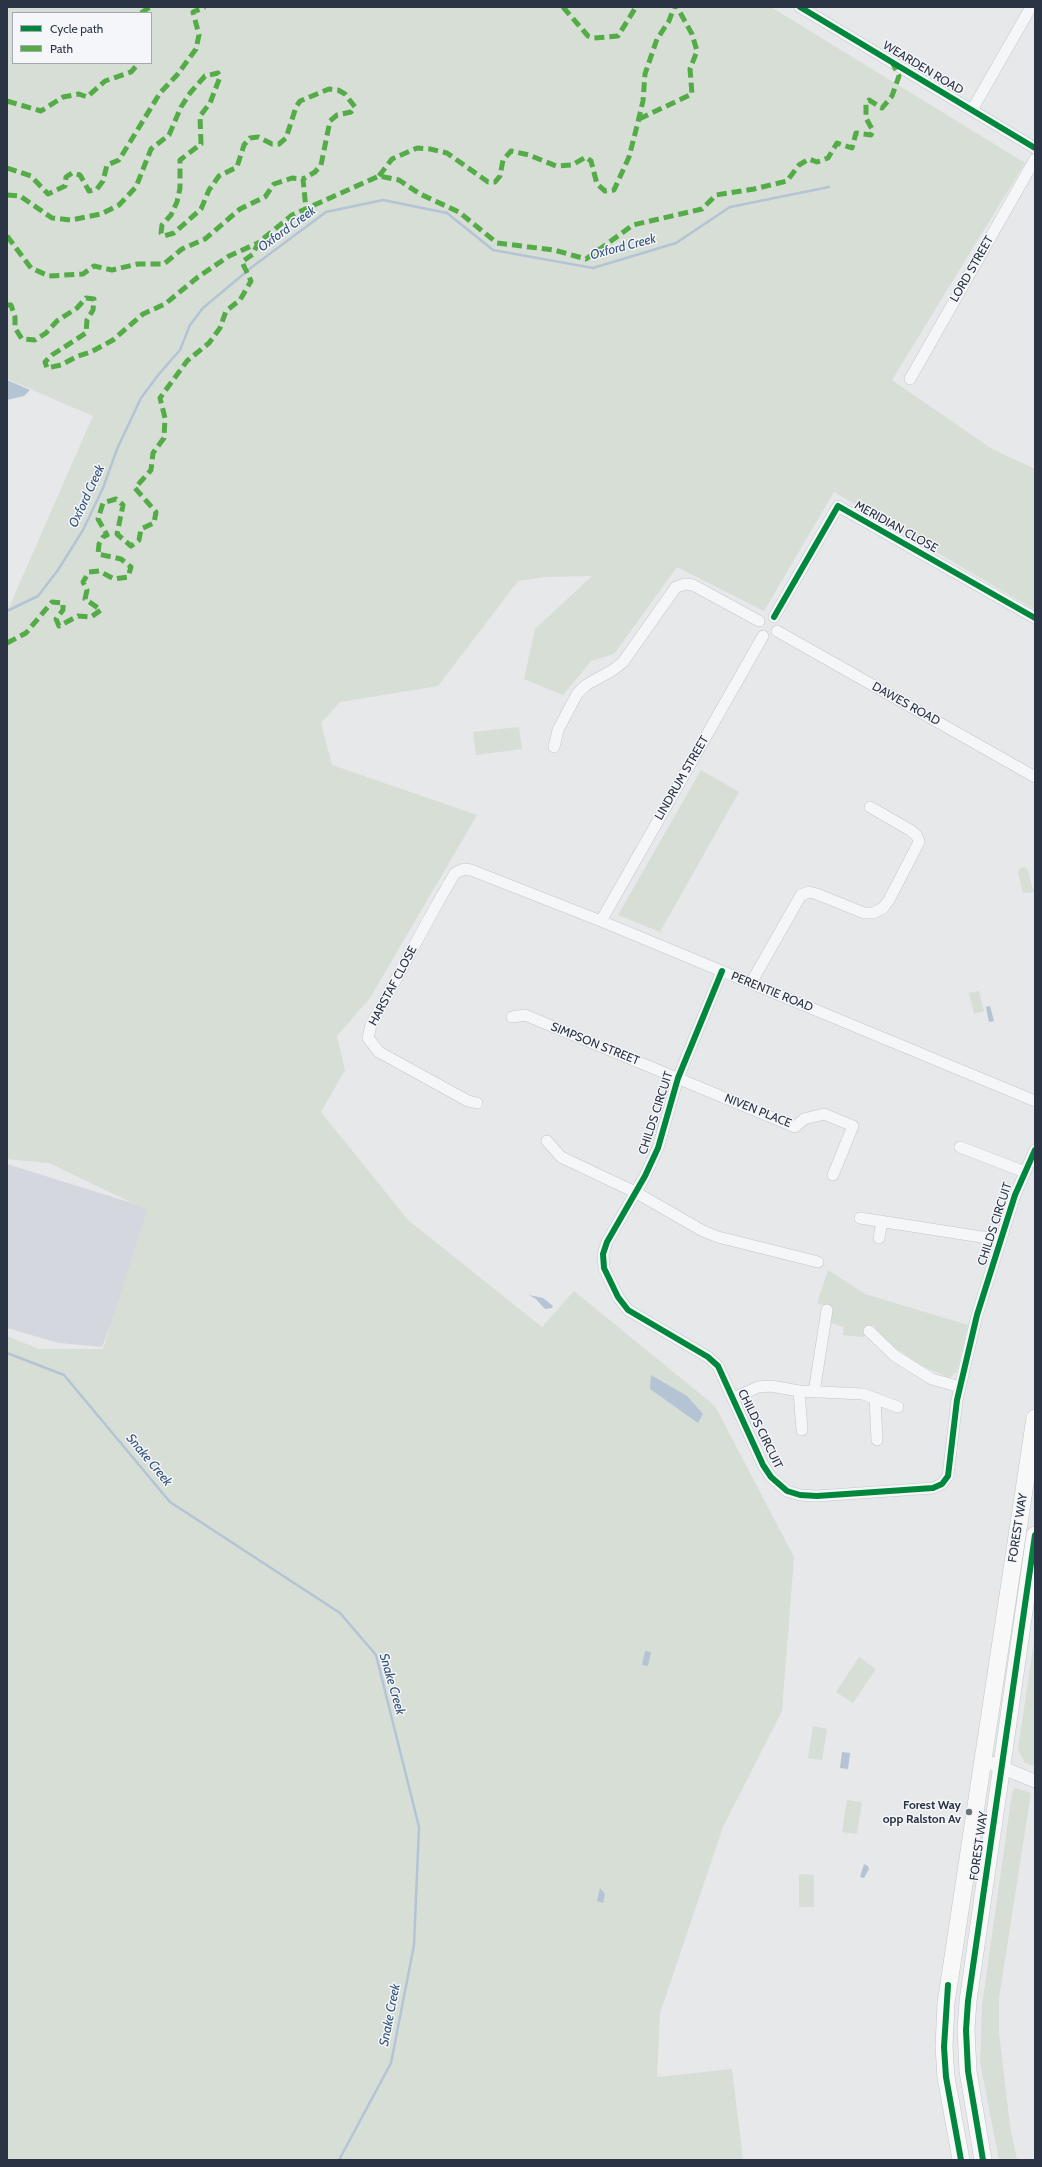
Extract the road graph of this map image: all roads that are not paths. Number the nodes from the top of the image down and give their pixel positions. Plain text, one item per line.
1 (800, 7) edge
2 (1032, 7) edge
3 (972, 110) junction
4 (1035, 148) edge
5 (1035, 159) edge
6 (910, 379) dead end
7 (774, 617) junction
8 (1035, 618) edge
9 (759, 621) junction
10 (777, 631) junction
11 (763, 636) junction
12 (554, 747) dead end
13 (1035, 777) edge
14 (870, 807) dead end
15 (464, 869) joint
16 (601, 921) junction
17 (722, 971) junction
18 (751, 983) junction
19 (512, 1016) dead end
20 (678, 1078) junction
21 (1035, 1101) edge
22 (477, 1103) dead end
23 (547, 1141) dead end
24 (960, 1146) dead end
25 (1035, 1150) edge
26 (1025, 1172) junction
27 (833, 1175) dead end
28 (636, 1192) junction
29 (860, 1218) dead end
30 (882, 1221) junction
31 (879, 1238) dead end
32 (1001, 1240) junction
33 (818, 1262) dead end
34 (827, 1310) dead end
35 (869, 1331) dead end
36 (960, 1387) junction
37 (799, 1391) junction
38 (814, 1392) junction
39 (734, 1398) junction
40 (875, 1398) junction
41 (898, 1408) dead end
42 (1035, 1418) edge
43 (802, 1430) dead end
44 (877, 1440) dead end
45 (1035, 1535) edge
46 (983, 1760) junction
47 (1001, 1767) junction
48 (1035, 1781) edge
49 (961, 2160) edge
50 (983, 2160) edge

1 - 3 street, WEARDEN ROAD
2 - 3 street
3 - 4 street, WEARDEN ROAD
5 - 6 street, LORD STREET
7 - 8 street, MERIDIAN CLOSE
7 - 9 street
7 - 10 street
9 - 11 street
9 - 12 street
10 - 11 street
10 - 13 street, DAWES ROAD
11 - 16 street, LINDRUM STREET
14 - 18 street
15 - 16 street, PERENTIE ROAD
15 - 22 street, HARSTAF CLOSE
16 - 17 street, PERENTIE ROAD
17 - 18 street, PERENTIE ROAD
17 - 20 street, CHILDS CIRCUIT
18 - 21 street, PERENTIE ROAD
19 - 20 street, SIMPSON STREET
20 - 27 street, NIVEN PLACE
20 - 28 street, CHILDS CIRCUIT
23 - 28 street
24 - 26 street
25 - 26 street, CHILDS CIRCUIT
26 - 32 street, CHILDS CIRCUIT
28 - 33 street
28 - 39 street, CHILDS CIRCUIT
29 - 30 street
30 - 31 street
30 - 32 street
32 - 36 street, CHILDS CIRCUIT
34 - 38 street
35 - 36 street
36 - 39 street, CHILDS CIRCUIT
37 - 38 street
37 - 39 street
37 - 43 street
38 - 40 street
40 - 41 street
40 - 44 street
42 - 46 main road, FOREST WAY
45 - 47 main road, FOREST WAY
46 - 47 street
46 - 49 main road, FOREST WAY
47 - 48 street
47 - 50 main road, FOREST WAY

